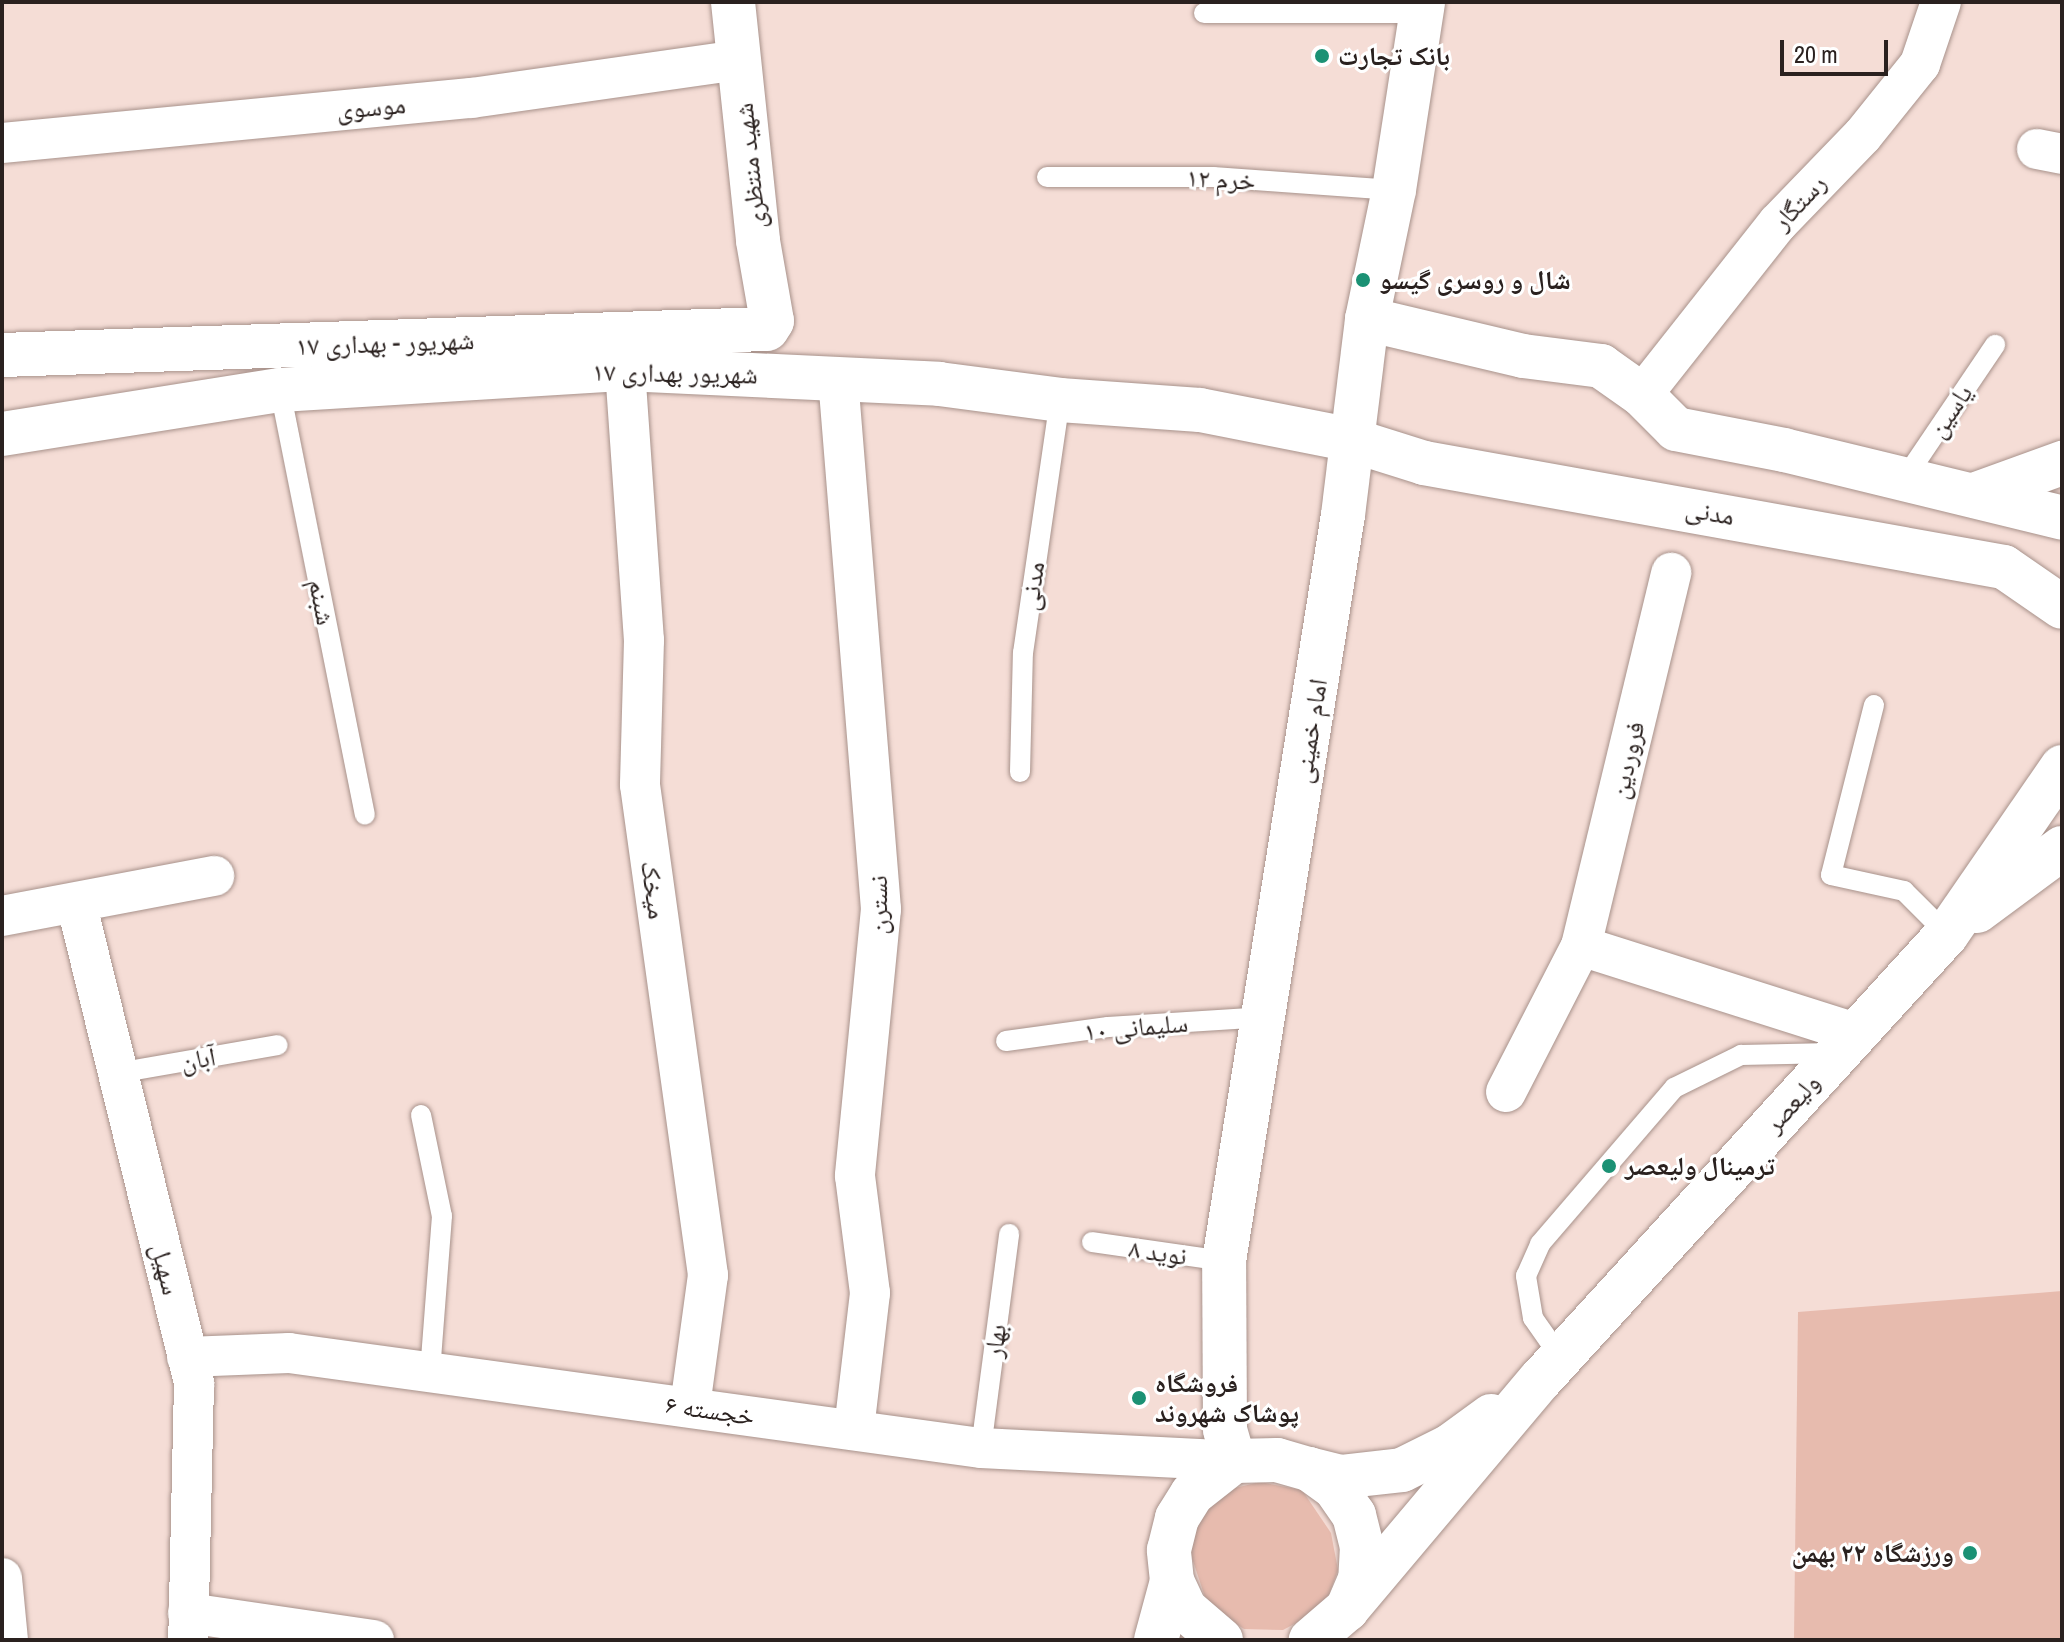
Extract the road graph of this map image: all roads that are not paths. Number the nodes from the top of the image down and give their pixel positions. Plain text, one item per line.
1 (733, 2) edge
2 (1941, 2) edge
3 (1422, 7) edge
4 (1204, 13) dead end
5 (738, 60) junction
6 (2, 143) edge
7 (1047, 177) dead end
8 (1394, 190) junction
9 (1367, 319) junction
10 (767, 329) joint
11 (1995, 345) dead end
12 (2, 355) edge
13 (625, 369) junction
14 (838, 378) junction
15 (280, 390) junction
16 (1642, 395) junction
17 (1060, 400) junction
18 (2, 434) edge
19 (1348, 439) junction
20 (2062, 463) edge
21 (1905, 478) junction
22 (1973, 495) junction
23 (2062, 518) edge
24 (1671, 573) dead end
25 (2062, 607) edge
26 (1874, 705) dead end
27 (2062, 767) edge
28 (1020, 772) dead end
29 (365, 815) dead end
30 (2062, 848) edge
31 (214, 876) dead end
32 (77, 906) junction
33 (2, 916) edge
34 (1947, 934) junction
35 (1581, 946) junction
36 (1266, 1017) junction
37 (1006, 1041) dead end
38 (1847, 1043) junction
39 (278, 1045) dead end
40 (118, 1073) junction
41 (1506, 1092) dead end
42 (421, 1115) dead end
43 (1009, 1234) dead end
44 (1092, 1242) dead end
45 (1224, 1261) junction
46 (187, 1357) junction
47 (1551, 1368) junction
48 (430, 1371) junction
49 (690, 1407) junction
50 (854, 1430) junction
51 (981, 1448) junction
52 (1234, 1461) junction
53 (1309, 1469) junction
54 (2, 1578) edge
55 (1172, 1581) junction
56 (188, 1626) edge
57 (1325, 1631) edge
58 (8, 1640) edge
59 (374, 1640) edge
60 (1156, 1640) edge
61 (1221, 1640) edge

1 - 5 main road, شهید منتظری
2 - 16 street, رستگار
3 - 4 lane
3 - 8 main road, امام خمینی
5 - 6 street, موسوی
5 - 10 main road, شهید منتظری
7 - 8 lane, خرم ۱۲
8 - 9 main road, امام خمینی
9 - 16 main road
9 - 19 main road, امام خمینی
10 - 12 main road, ۱۷ شهریور - بهداری
11 - 21 lane, یاسین
13 - 14 main road, ۱۷ شهریور بهداری
13 - 15 main road, ۱۷ شهریور بهداری
13 - 49 street, میخک
14 - 17 main road, ۱۷ شهریور بهداری
14 - 50 street, نسترن
15 - 18 main road, ۱۷ شهریور بهداری
15 - 29 lane, شبنم
16 - 21 main road
17 - 19 main road, ۱۷ شهریور بهداری
17 - 28 lane, مدنی
19 - 25 main road, مدنی
19 - 36 main road, امام خمینی
20 - 22 main road
21 - 22 main road
22 - 23 main road
24 - 35 street, فروردین
26 - 34 lane
27 - 34 main road
30 - 34 main road
31 - 32 street
32 - 33 street
32 - 40 street, سهیل
34 - 38 main road, ولیعصر
35 - 38 street
35 - 41 street, فروردین
36 - 37 lane, سلیمانی ۱۰
36 - 45 main road, امام خمینی
38 - 47 main road, ولیعصر
38 - 47 lane
39 - 40 lane, آبان
40 - 46 street, سهیل
42 - 48 lane
43 - 51 lane, بهار
44 - 45 lane, نوید ۸
45 - 52 main road, امام خمینی
46 - 48 street, خجسته ۶
46 - 56 street, سهیل
47 - 53 main road
47 - 57 main road
48 - 49 street, خجسته ۶
49 - 50 street, خجسته ۶
50 - 51 street, خجسته ۶
51 - 52 street, خجسته ۶
52 - 53 main road
52 - 55 main road
53 - 57 main road
54 - 58 street
55 - 60 main road
55 - 61 main road
56 - 59 street

